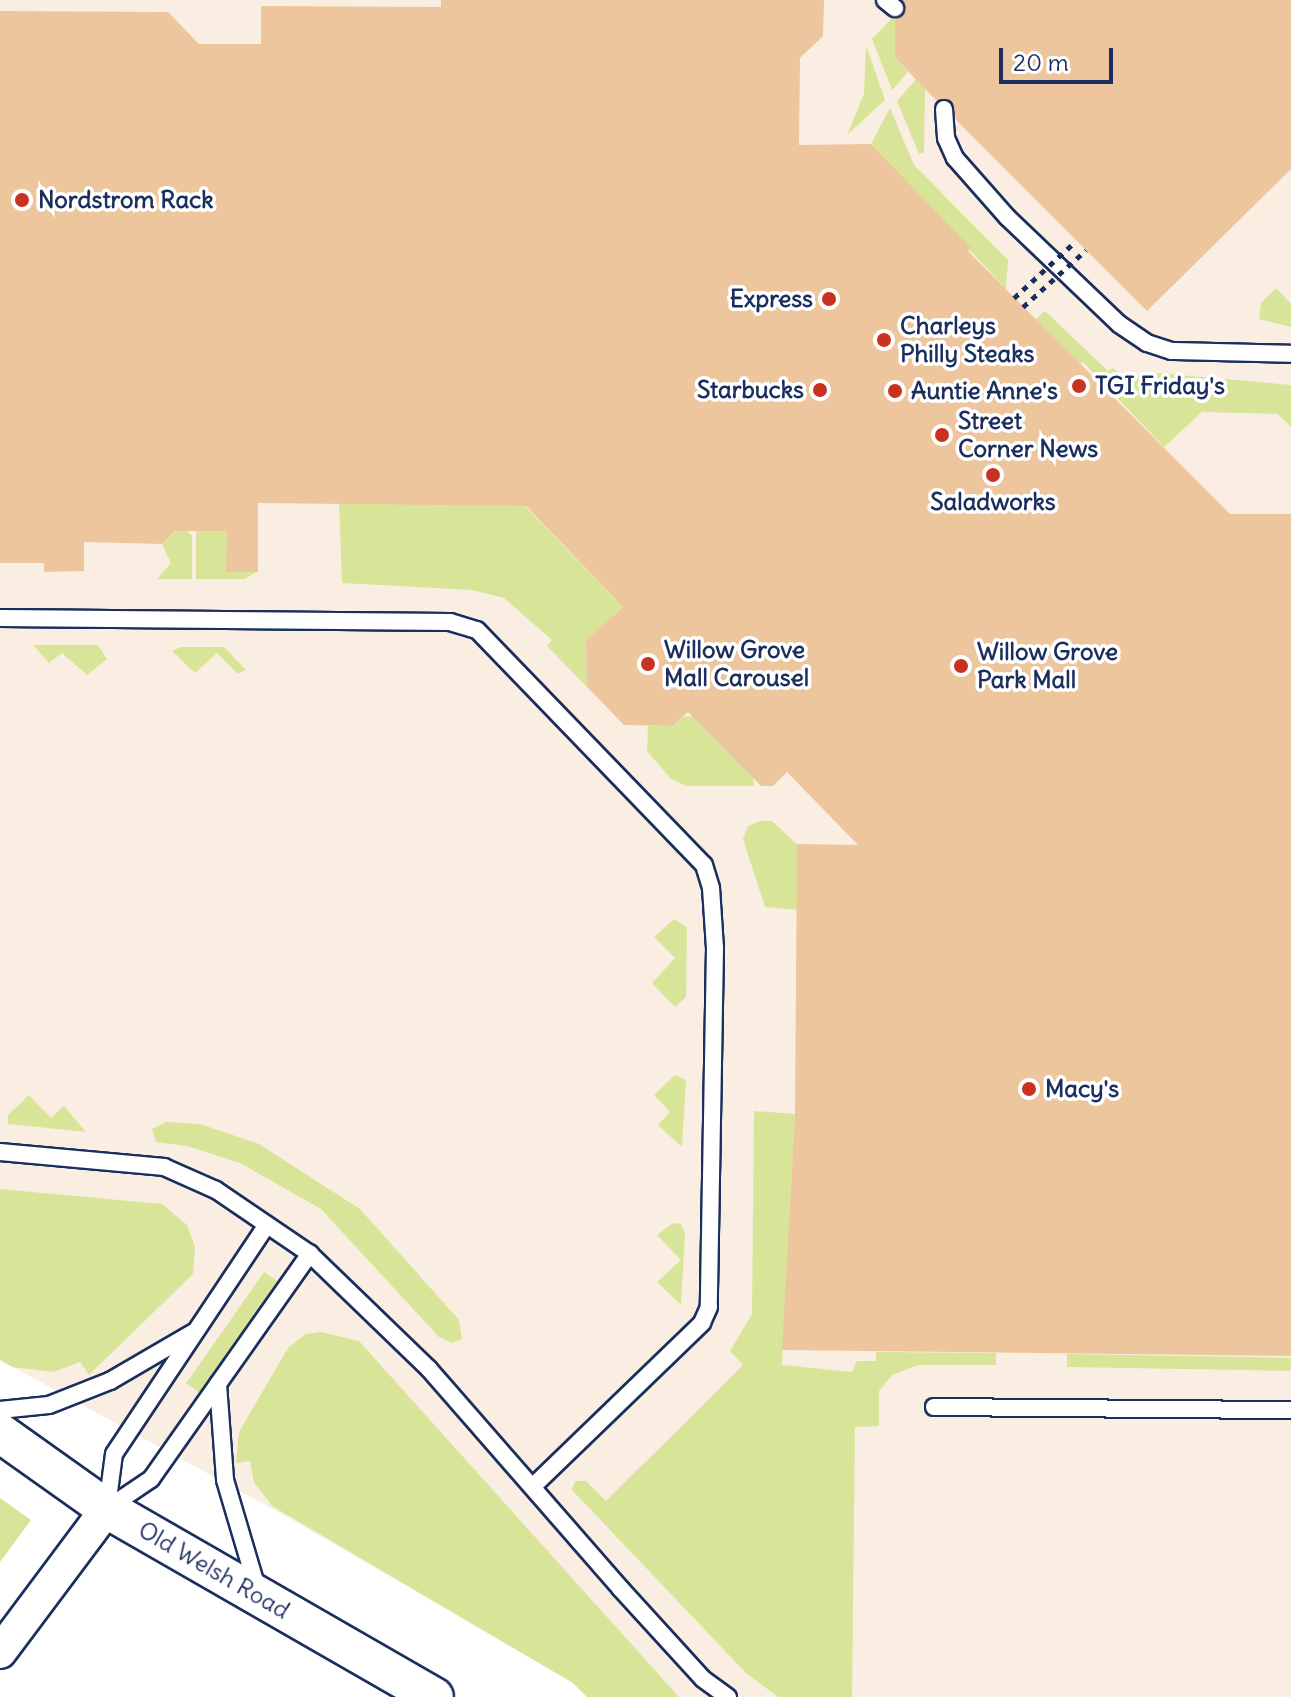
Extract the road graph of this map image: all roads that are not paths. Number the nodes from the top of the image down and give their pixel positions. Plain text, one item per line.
1 (944, 109) dead end
2 (1291, 354) edge
3 (0, 618) edge
4 (0, 1152) edge
5 (267, 1225) junction
6 (310, 1254) junction
7 (197, 1330) junction
8 (218, 1384) junction
9 (934, 1407) dead end
10 (0, 1410) edge
11 (1291, 1410) edge
12 (0, 1433) edge
13 (534, 1485) junction
14 (107, 1509) junction
15 (261, 1597) junction
16 (0, 1652) edge
17 (434, 1697) edge
18 (728, 1697) edge

1 - 2 lane
3 - 13 lane
4 - 5 lane
5 - 6 lane
5 - 7 lane
6 - 8 lane
6 - 13 lane
7 - 10 lane
7 - 14 lane
8 - 14 lane
8 - 15 lane
9 - 11 lane
12 - 14 street, Old Welsh Road
13 - 18 lane
14 - 15 street, Old Welsh Road
14 - 16 street
15 - 17 street, Old Welsh Road

